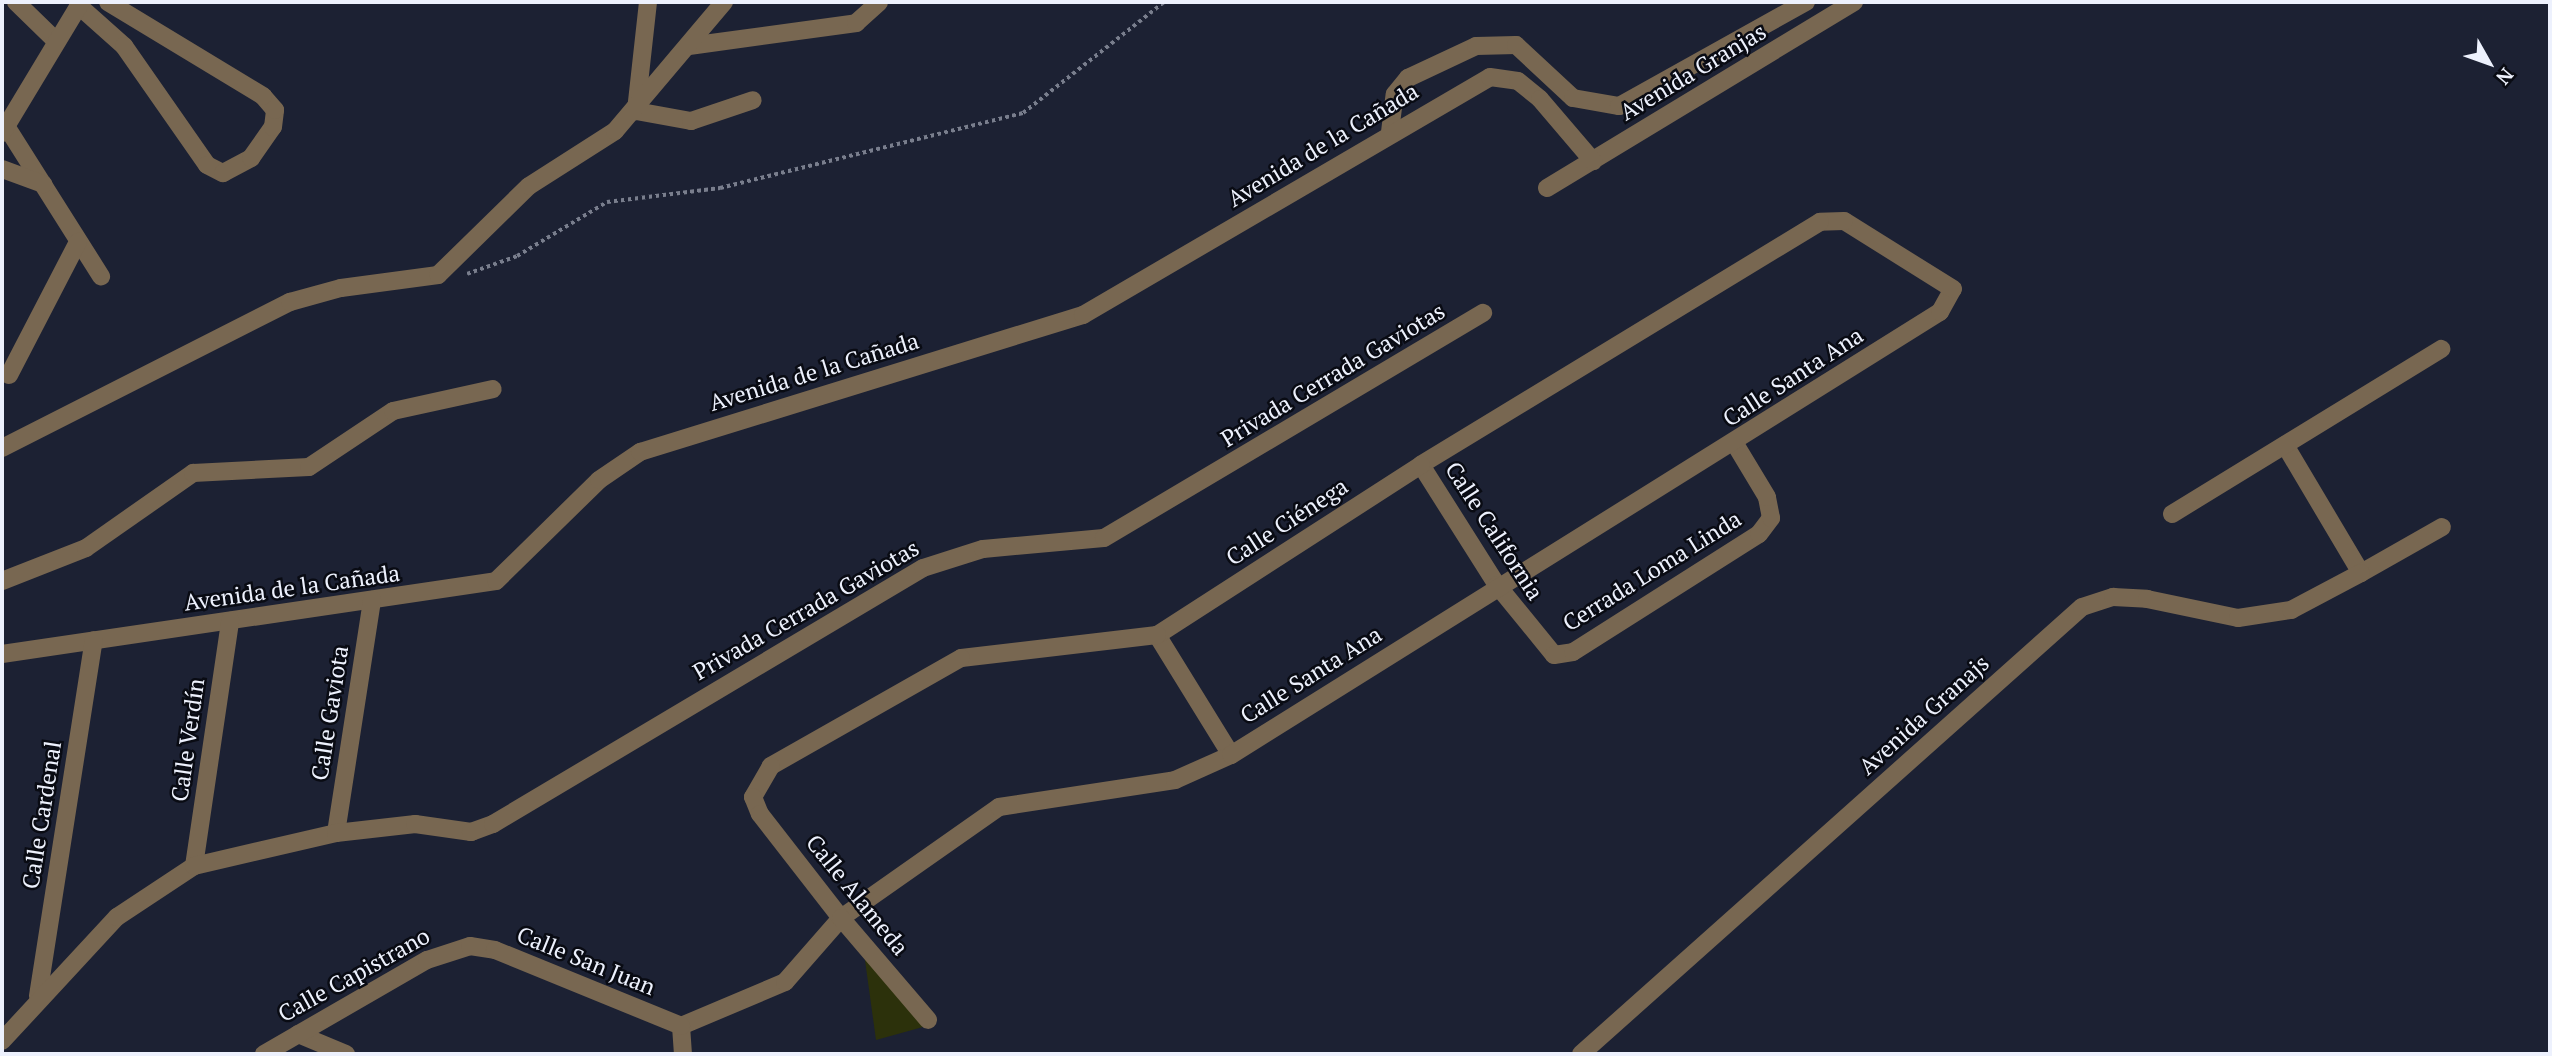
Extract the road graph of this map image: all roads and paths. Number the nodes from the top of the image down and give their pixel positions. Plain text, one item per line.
1 (16, 2) edge
2 (108, 2) edge
3 (648, 2) edge
4 (724, 2) edge
5 (879, 2) edge
6 (1164, 2) edge
7 (1806, 2) edge
8 (1854, 2) edge
9 (79, 3) edge
10 (54, 40) junction
11 (689, 46) junction
12 (1555, 84) junction
13 (1540, 99) junction
14 (753, 100) dead end
15 (636, 111) junction
16 (4, 129) edge
17 (1390, 132) junction
18 (1593, 161) junction
19 (2, 169) edge
20 (43, 184) junction
21 (1547, 188) dead end
22 (1832, 218) joint
23 (78, 242) junction
24 (438, 275) junction
25 (102, 276) dead end
26 (1483, 313) dead end
27 (2441, 349) dead end
28 (9, 375) dead end
29 (494, 389) dead end
30 (1735, 444) junction
31 (2285, 444) junction
32 (2, 448) edge
33 (1421, 465) junction
34 (2172, 514) dead end
35 (2442, 527) dead end
36 (2361, 573) junction
37 (2, 582) edge
38 (1497, 585) junction
39 (372, 600) junction
40 (230, 621) junction
41 (1157, 635) junction
42 (94, 640) junction
43 (2, 654) edge
44 (1554, 655) joint
45 (1231, 755) junction
46 (753, 797) joint
47 (336, 833) junction
48 (194, 866) junction
49 (841, 918) junction
50 (470, 946) joint
51 (38, 997) junction
52 (928, 1020) dead end
53 (681, 1026) junction
54 (298, 1034) junction
55 (2, 1041) edge
56 (264, 1054) edge
57 (346, 1054) edge
58 (683, 1054) edge
59 (1581, 1054) edge

1 - 10 street
2 - 9 street
3 - 15 street
4 - 11 street
5 - 11 street
6 - 24 path
7 - 12 street, Avenida Granjas
8 - 18 street, Avenida Granjas
9 - 10 street
10 - 16 street
11 - 15 street
12 - 13 street
12 - 17 street, Avenida Granjas
13 - 17 street, Avenida de la Cañada
13 - 18 street, Avenida de la Cañada
14 - 15 street
15 - 24 street
16 - 20 street
17 - 39 street, Avenida de la Cañada
18 - 21 street, Avenida Granjas
19 - 20 street
20 - 23 street
22 - 30 street, Calle Santa Ana
22 - 33 street, Calle Ciénega
23 - 25 street
23 - 28 street
24 - 32 street
26 - 47 street, Privada Cerrada Gaviotas
27 - 31 street
29 - 37 street
30 - 38 street, Calle Santa Ana
30 - 44 street, Cerrada Loma Linda
31 - 34 street
31 - 36 street
33 - 38 street, Calle California
33 - 41 street, Calle Ciénega
35 - 36 street, Avenida Granajs
36 - 59 street, Avenida Granajs
38 - 44 street, Calle California
38 - 45 street, Calle Santa Ana
39 - 40 street, Avenida de la Cañada
39 - 47 street, Calle Gaviota
40 - 42 street, Avenida de la Cañada
40 - 48 street, Calle Verdín
41 - 45 street
41 - 46 street, Calle Ciénega
42 - 43 street, Avenida de la Cañada
42 - 51 street, Calle Cardenal
45 - 49 street, Calle Santa Ana
46 - 49 street, Calle Alameda
47 - 48 street, Privada Cerrada Gaviotas
48 - 51 street
49 - 52 street, Calle Alameda
49 - 53 street, Calle Santa Ana
50 - 53 street, Calle San Juan
50 - 54 street, Calle Capistrano
51 - 55 street
53 - 58 street
54 - 56 street, Calle Capistrano
54 - 57 street

